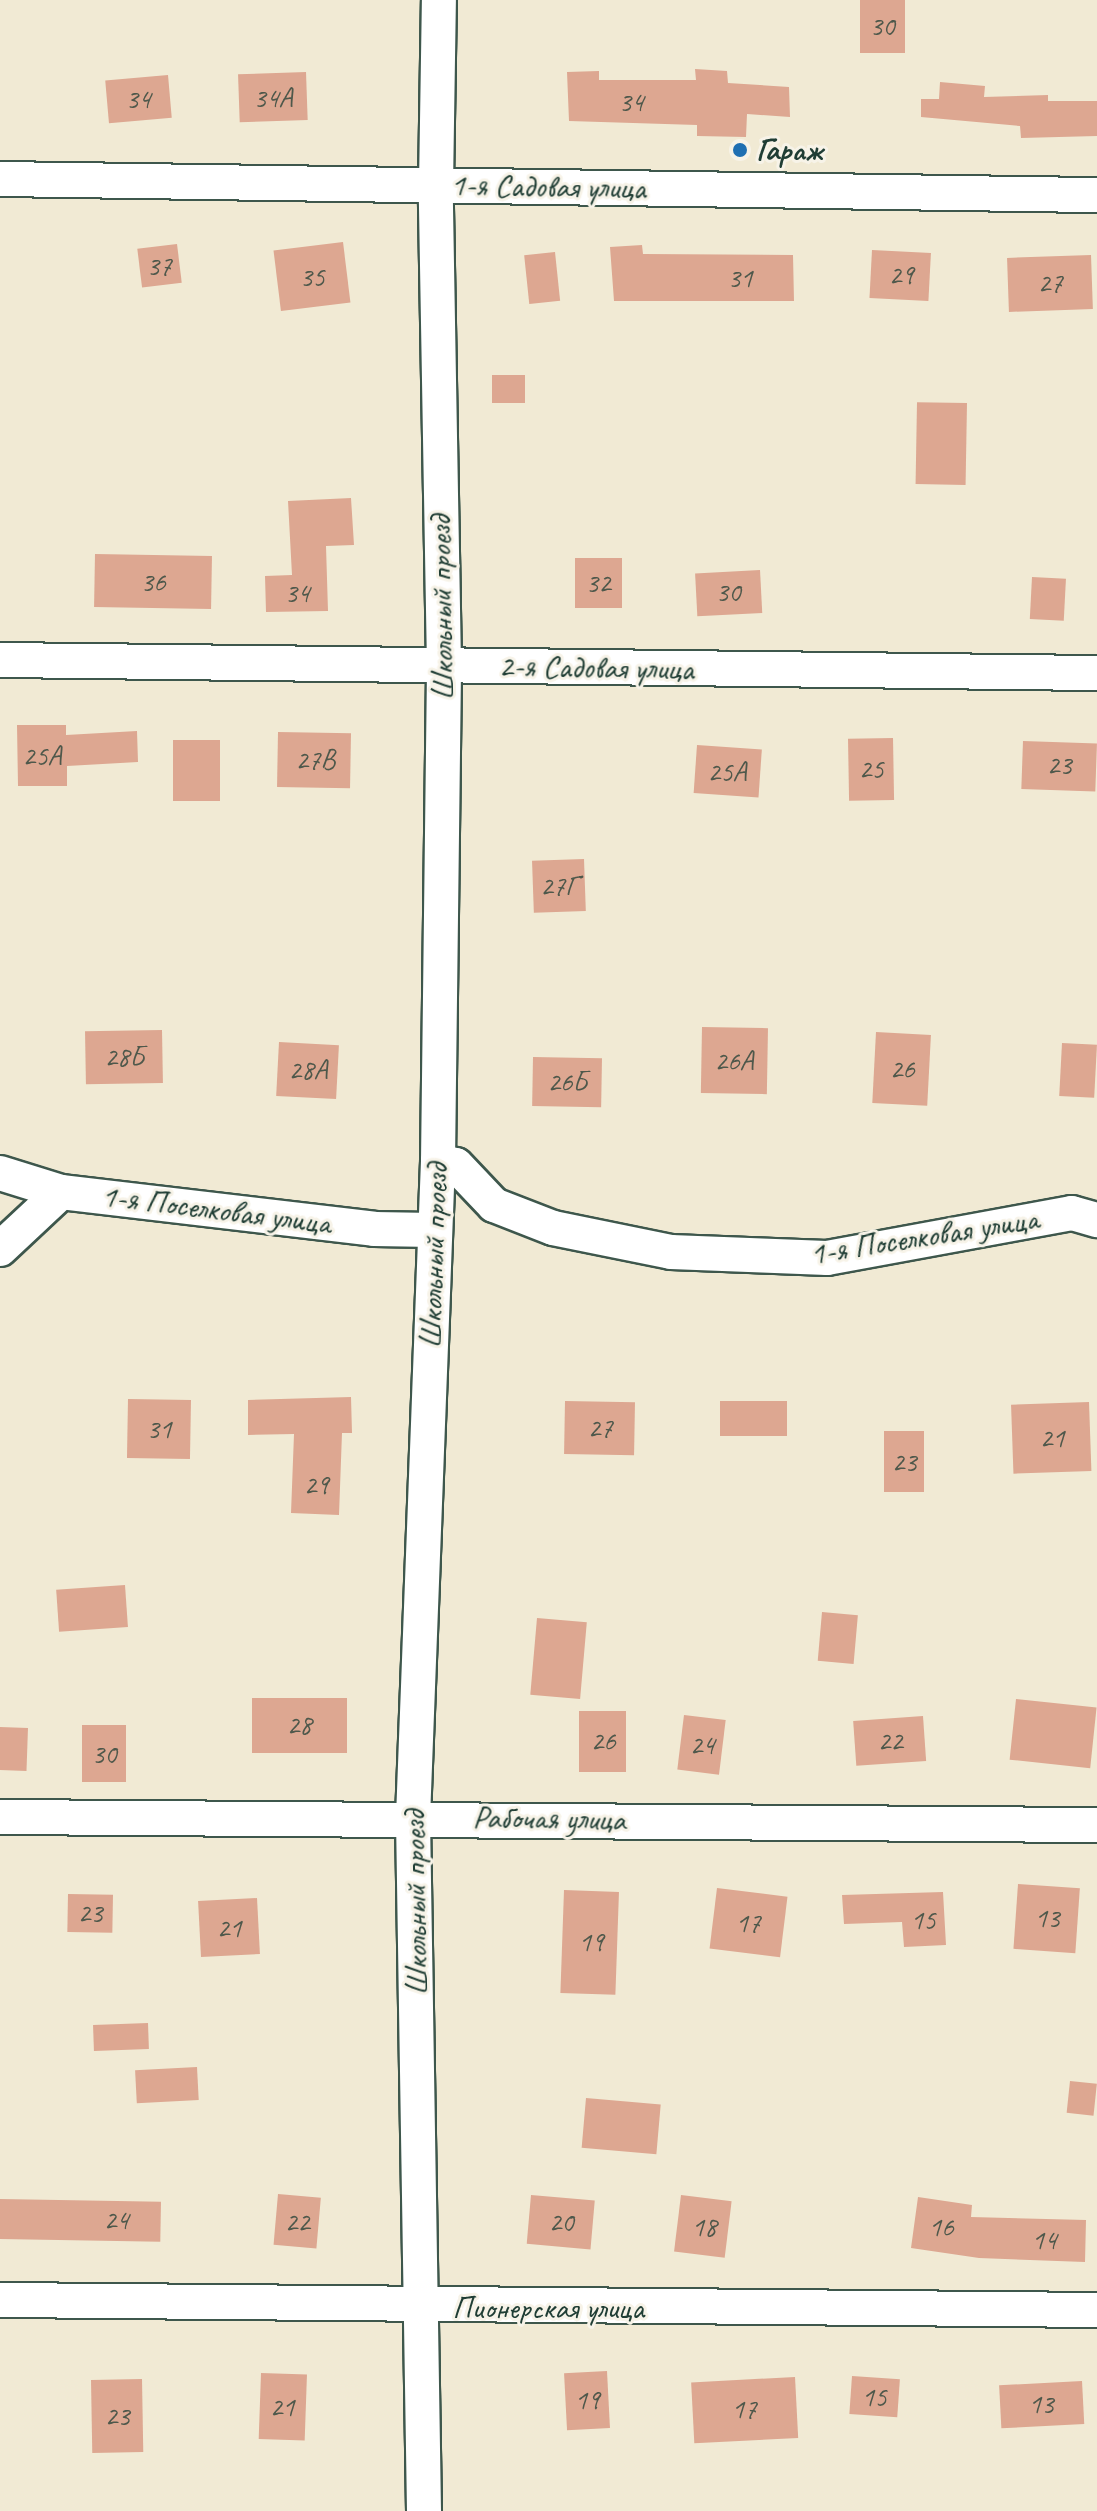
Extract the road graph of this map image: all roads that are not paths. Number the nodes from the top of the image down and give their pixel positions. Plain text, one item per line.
1 (439, 0) edge
2 (0, 179) edge
3 (436, 185) junction
4 (1097, 195) edge
5 (0, 660) edge
6 (444, 666) junction
7 (1097, 673) edge
8 (438, 1161) junction
9 (0, 1173) edge
10 (61, 1192) junction
11 (1097, 1220) edge
12 (434, 1230) junction
13 (0, 1249) edge
14 (0, 1817) edge
15 (413, 1818) junction
16 (1097, 1825) edge
17 (0, 2300) edge
18 (425, 2307) junction
19 (1097, 2310) edge
20 (424, 2511) edge

1 - 3 street, Школьный проезд
2 - 3 street, 1-я Садовая улица
3 - 4 street, 1-я Садовая улица
3 - 6 street, Школьный проезд
5 - 6 street, 2-я Садовая улица
6 - 7 street, 2-я Садовая улица
6 - 8 street, Школьный проезд
8 - 11 street, 1-я Поселковая улица
8 - 12 street, Школьный проезд
9 - 10 street, 1-я Поселковая улица
10 - 12 street, 1-я Поселковая улица
10 - 13 street
12 - 15 street, Школьный проезд
14 - 15 street, Рабочая улица
15 - 16 street, Рабочая улица
15 - 18 street, Школьный проезд
17 - 18 street, Пионерская улица
18 - 19 street, Пионерская улица
18 - 20 street, Школьный проезд

